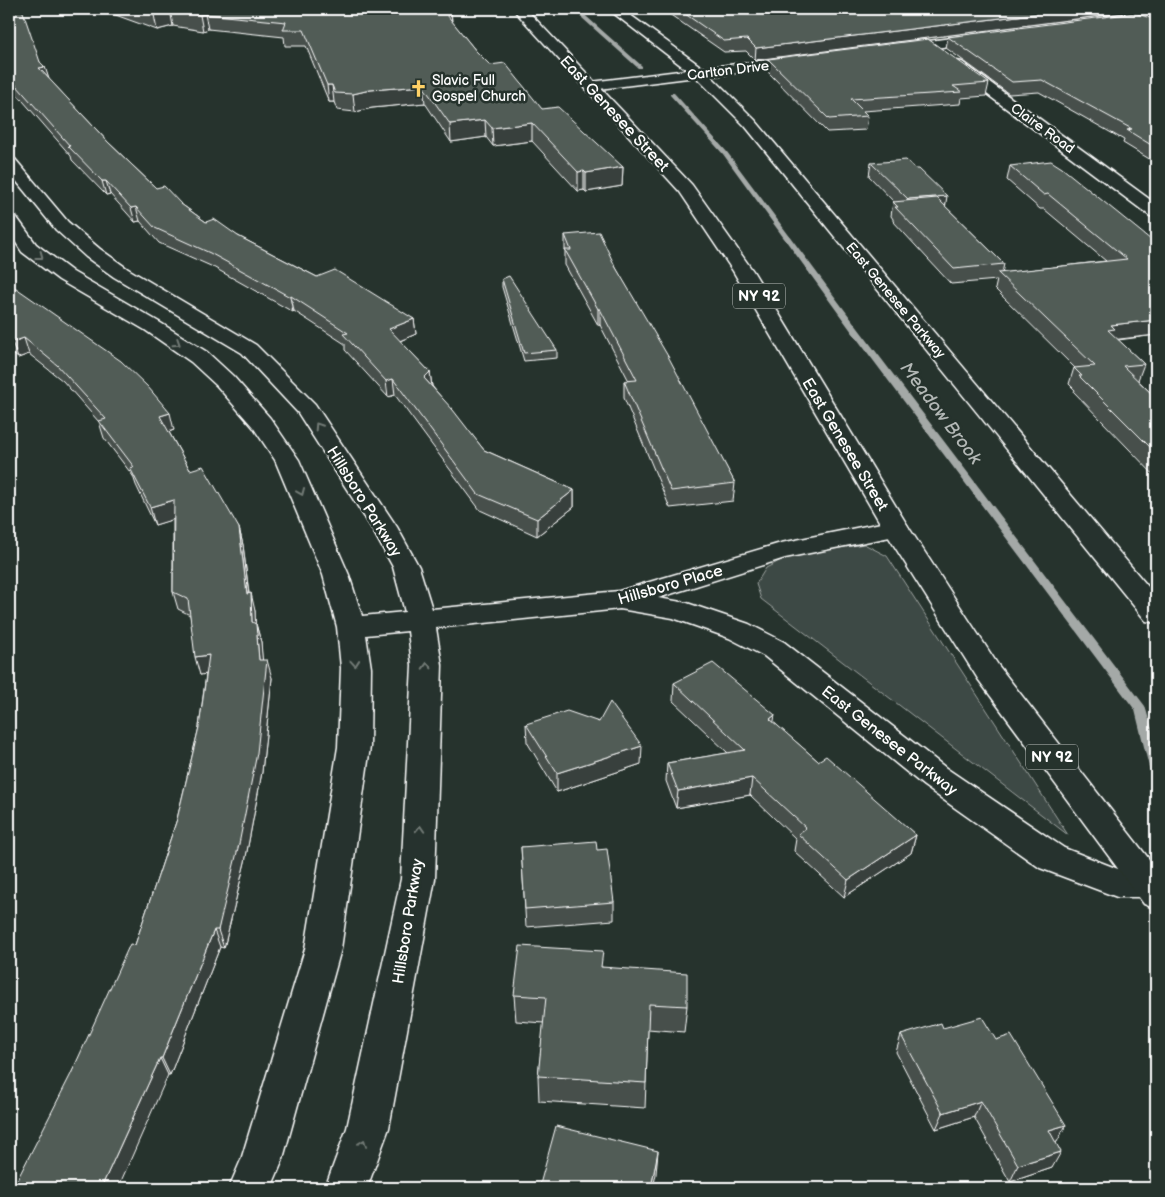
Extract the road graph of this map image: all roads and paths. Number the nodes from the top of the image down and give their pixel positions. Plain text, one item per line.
1 (519, 9) edge
2 (614, 9) edge
3 (1131, 13) edge
4 (1118, 21) edge
5 (1156, 28) edge
6 (993, 36) edge
7 (930, 45) junction
8 (882, 51) edge
9 (814, 59) edge
10 (700, 73) junction
11 (591, 86) junction
12 (9, 162) edge
13 (1156, 212) edge
14 (62, 226) junction
15 (12, 229) edge
16 (896, 528) junction
17 (620, 600) junction
18 (1156, 614) edge
19 (421, 619) junction
20 (351, 627) junction
21 (1154, 887) edge
22 (250, 1188) edge
23 (346, 1188) edge

1 - 11 street, East Genesee Street / NY 92
2 - 10 street, East Genesee Parkway
3 - 4 street
3 - 5 street
6 - 7 street
7 - 8 street
7 - 13 street, Claire Road
9 - 10 street, Carlton Drive
10 - 11 street, Carlton Drive
10 - 18 street, East Genesee Parkway
11 - 16 street, East Genesee Street / NY 92
12 - 14 street, Hillsboro Parkway
14 - 15 street
19 -> 14 street, Hillsboro Parkway
15 -> 20 street
16 - 17 street, Hillsboro Place
16 - 21 street, East Genesee Street / NY 92
17 - 19 street, Hillsboro Place
17 - 21 street, East Genesee Parkway
19 - 20 street, Hillsboro Place
23 -> 19 street, Hillsboro Parkway
20 -> 22 street

